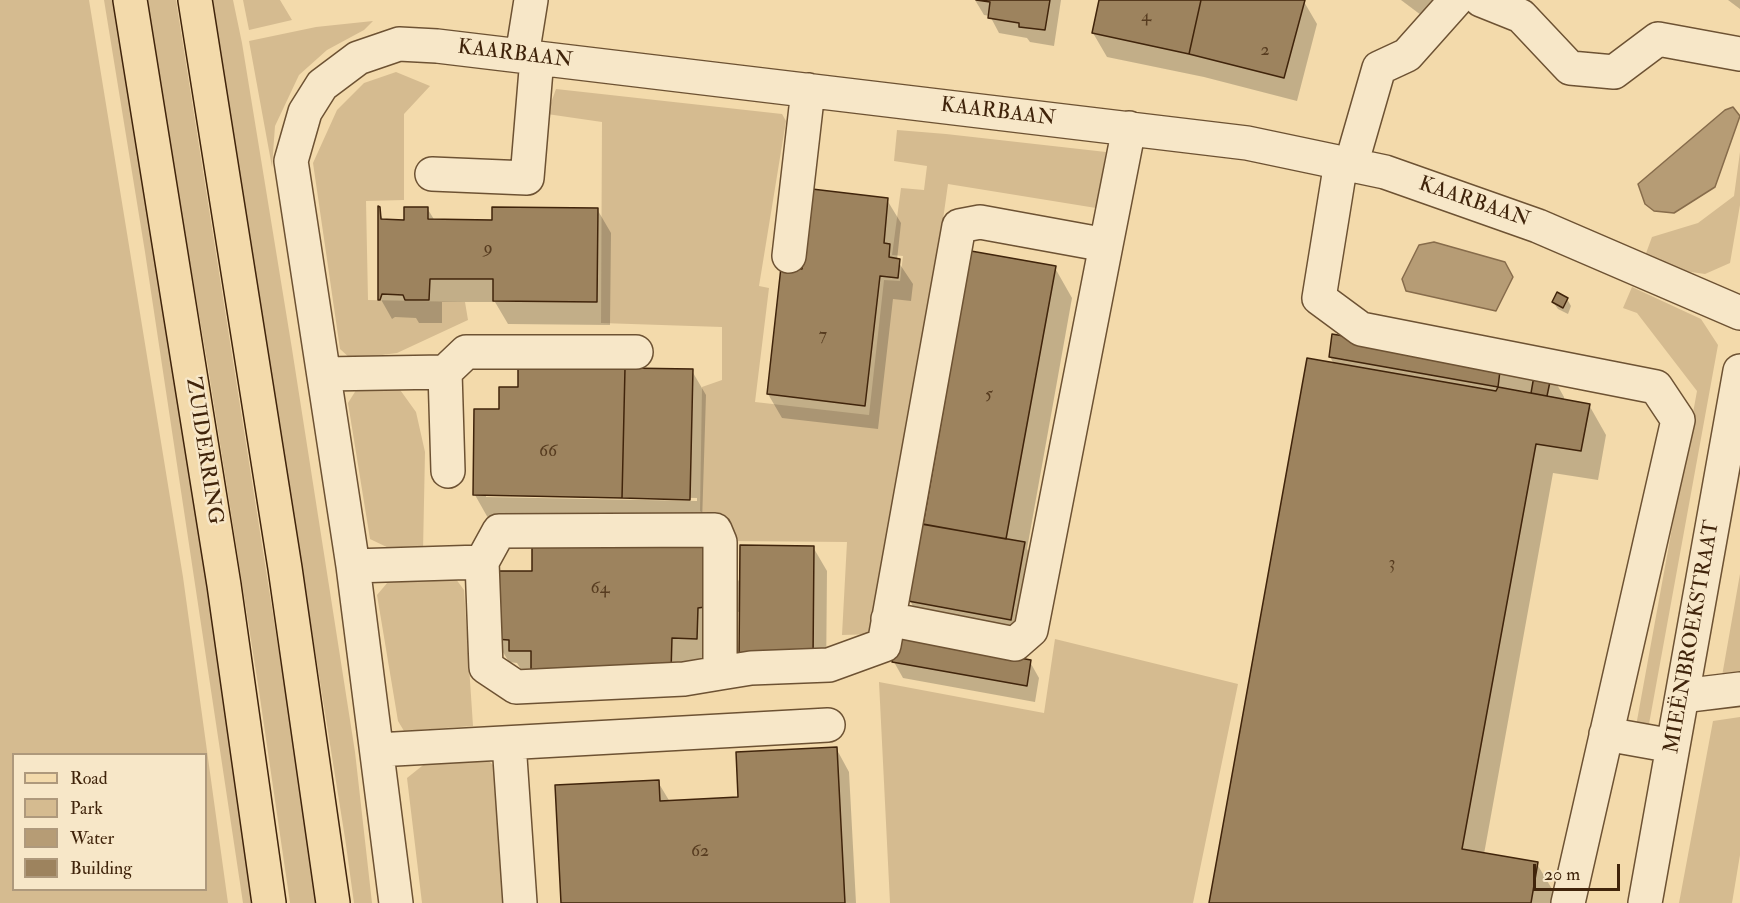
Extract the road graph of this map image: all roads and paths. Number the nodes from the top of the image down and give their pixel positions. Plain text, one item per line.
1 (130, 0) edge
2 (195, 0) edge
3 (531, 0) edge
4 (1456, 0) edge
5 (1481, 0) edge
6 (1740, 54) edge
7 (530, 57) junction
8 (808, 90) junction
9 (1129, 128) junction
10 (1346, 164) junction
11 (432, 174) dead end
12 (1106, 245) junction
13 (789, 256) dead end
14 (1740, 313) edge
15 (636, 352) dead end
16 (1740, 371) edge
17 (446, 372) junction
18 (324, 374) junction
19 (448, 471) dead end
20 (482, 562) junction
21 (353, 566) junction
22 (888, 619) junction
23 (720, 673) junction
24 (1740, 689) edge
25 (1682, 696) junction
26 (828, 725) dead end
27 (1606, 734) junction
28 (509, 743) junction
29 (1673, 746) junction
30 (377, 750) junction
31 (269, 903) edge
32 (333, 903) edge
33 (396, 903) edge
34 (520, 903) edge
35 (1568, 903) edge
36 (1645, 903) edge

1 - 31 main road, ZUIDERRING
2 - 32 main road
3 - 7 street
4 - 10 street
5 - 6 street
7 - 8 street, KAARBAAN
7 - 11 street
7 - 18 street, KAARBAAN
8 - 9 street, KAARBAAN
8 - 13 street
9 - 10 street, KAARBAAN
9 - 12 street
10 - 14 street, KAARBAAN
10 - 27 street
12 - 22 street
12 - 22 street
15 - 17 street
16 - 25 street, MIEËNBROEKSTRAAT
17 - 18 street
17 - 19 street
18 - 21 street
20 - 21 street
20 - 23 street
20 - 23 street
21 - 30 street
22 - 23 street
24 - 25 street
25 - 29 street, MIEËNBROEKSTRAAT
26 - 28 street
27 - 29 street
27 - 35 street
28 - 30 street
28 - 34 street
29 - 36 street, MIEËNBROEKSTRAAT
30 - 33 street

